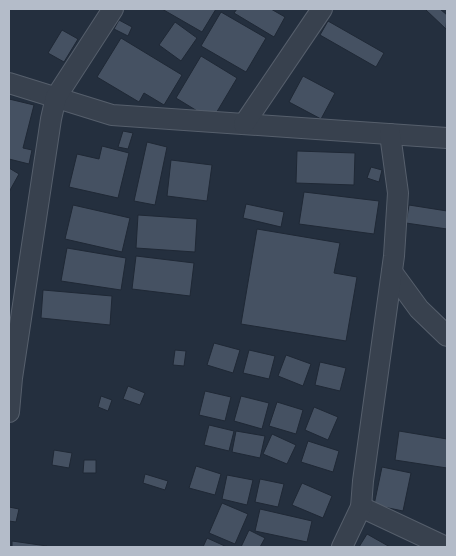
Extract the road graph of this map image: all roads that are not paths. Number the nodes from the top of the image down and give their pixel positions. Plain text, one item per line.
1 (113, 9) edge
2 (322, 9) edge
3 (9, 83) edge
4 (56, 97) junction
5 (244, 124) junction
6 (390, 134) junction
7 (447, 138) edge
8 (392, 272) junction
9 (447, 336) edge
10 (9, 412) edge
11 (361, 506) junction
12 (342, 547) edge
13 (446, 547) edge

1 - 4 street
2 - 5 street
3 - 4 street
4 - 5 street
4 - 10 street
5 - 6 street
6 - 7 street
6 - 8 street
8 - 9 street
8 - 11 street
11 - 12 street
11 - 13 street

